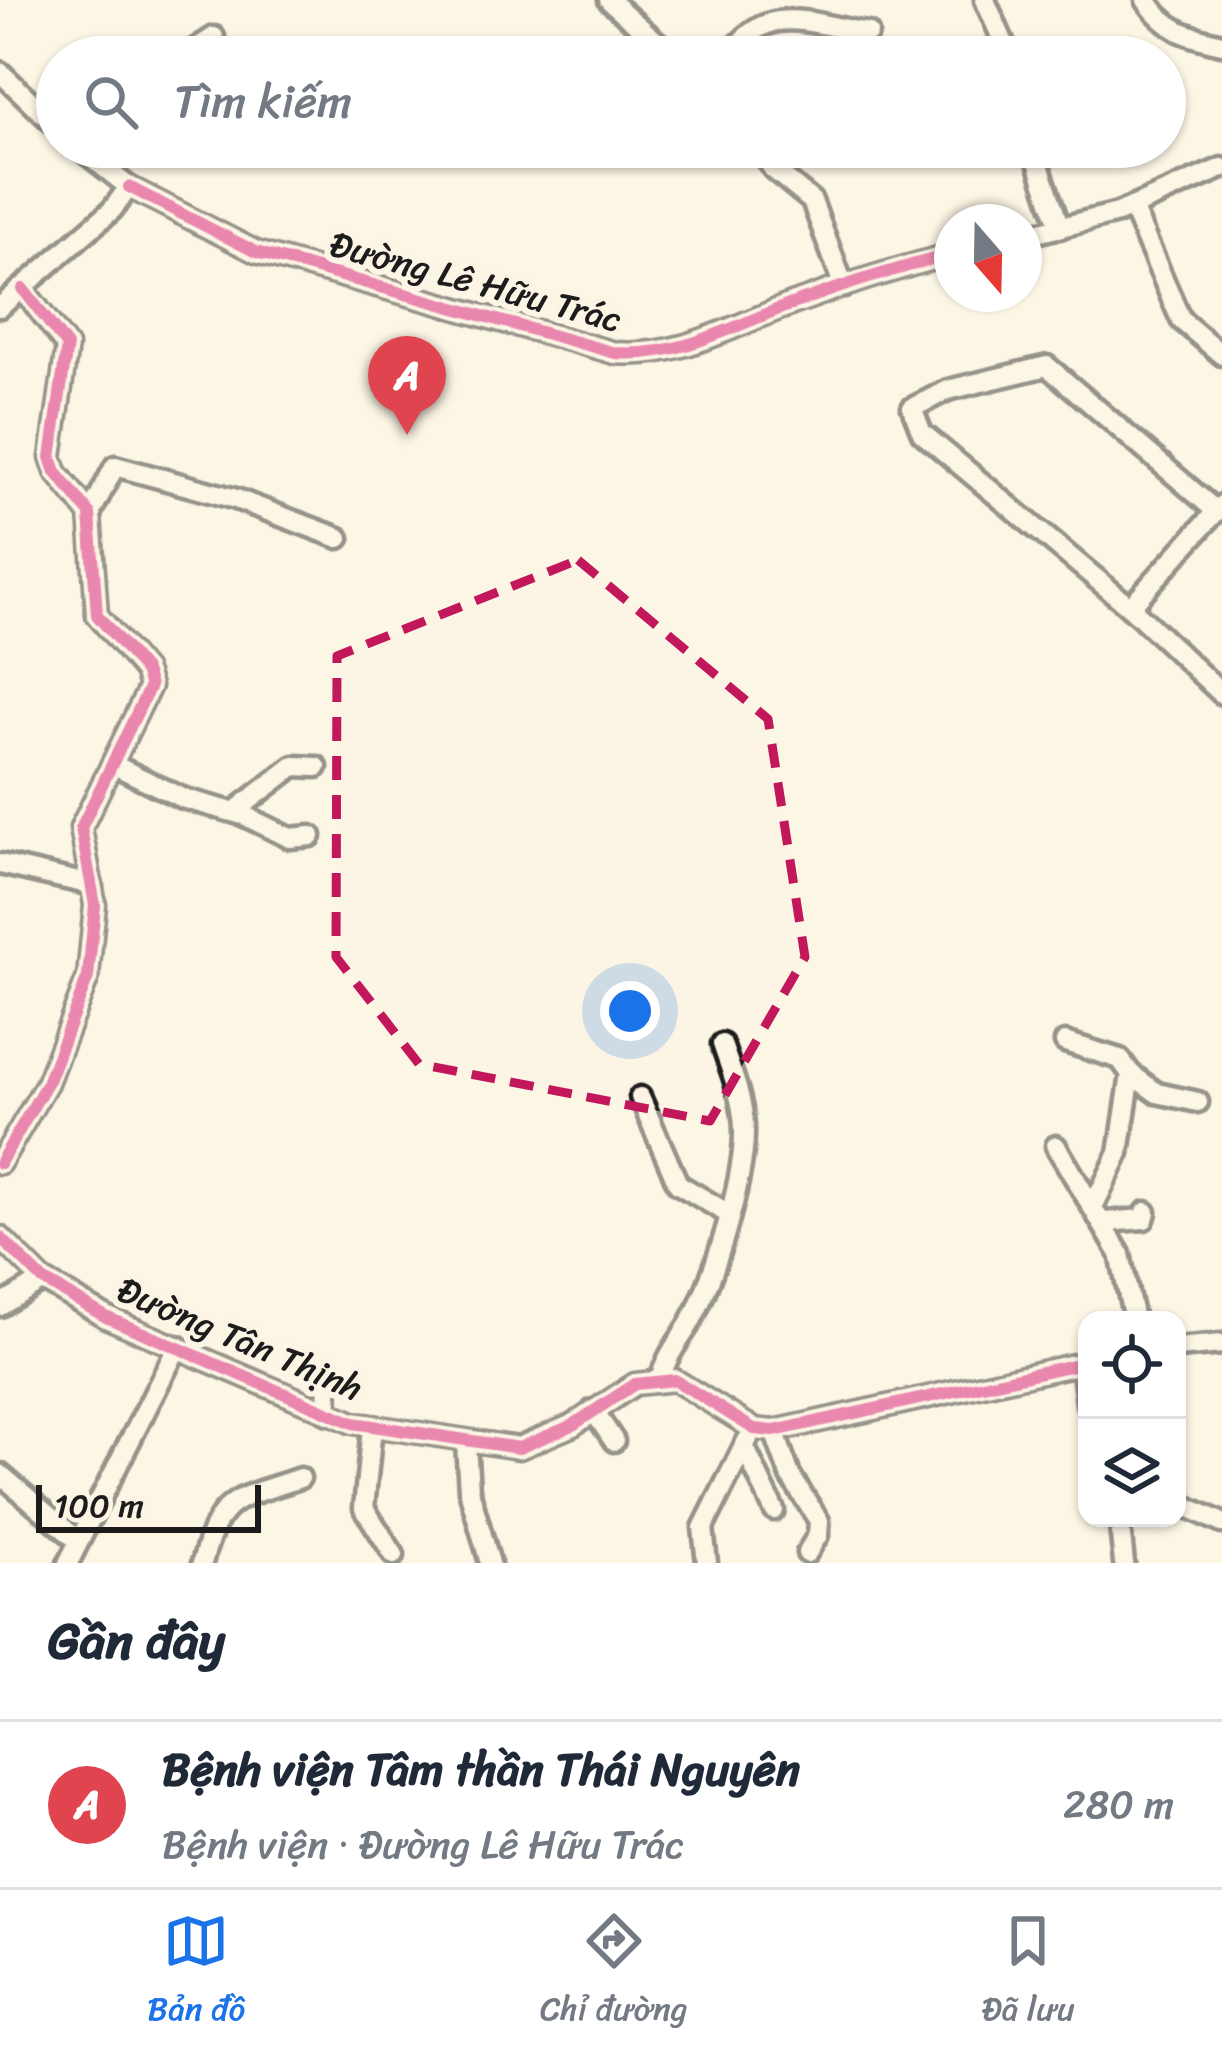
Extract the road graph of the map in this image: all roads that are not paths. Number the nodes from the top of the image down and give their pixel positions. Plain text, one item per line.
1 (609, 0) edge
2 (985, 0) edge
3 (1146, 0) edge
4 (868, 33) dead end
5 (650, 36) edge
6 (743, 36) edge
7 (1001, 36) edge
8 (1222, 44) edge
9 (0, 72) edge
10 (36, 107) edge
11 (1222, 167) edge
12 (105, 168) edge
13 (778, 168) edge
14 (1040, 168) edge
15 (129, 187) junction
16 (1132, 207) junction
17 (1060, 228) junction
18 (1042, 232) edge
19 (934, 260) edge
20 (844, 287) junction
21 (23, 290) junction
22 (0, 307) edge
23 (1222, 355) edge
24 (1219, 508) edge
25 (90, 514) junction
26 (339, 538) dead end
27 (1130, 607) junction
28 (1222, 694) edge
29 (112, 764) junction
30 (317, 766) dead end
31 (234, 812) junction
32 (310, 836) dead end
33 (0, 864) edge
34 (92, 885) junction
35 (1065, 1042) dead end
36 (722, 1045) dead end
37 (1131, 1074) junction
38 (640, 1097) dead end
39 (1198, 1102) dead end
40 (1055, 1146) dead end
41 (0, 1163) edge
42 (1094, 1205) junction
43 (1146, 1212) dead end
44 (727, 1213) junction
45 (1105, 1222) junction
46 (0, 1237) edge
47 (44, 1280) junction
48 (0, 1306) edge
49 (1132, 1311) edge
50 (1222, 1344) edge
51 (178, 1346) junction
52 (1186, 1347) edge
53 (1078, 1364) edge
54 (327, 1371) dead end
55 (661, 1380) junction
56 (593, 1410) junction
57 (328, 1414) junction
58 (372, 1427) junction
59 (757, 1436) junction
60 (614, 1441) dead end
61 (466, 1443) junction
62 (300, 1478) dead end
63 (2, 1479) edge
64 (1186, 1506) edge
65 (774, 1510) dead end
66 (1222, 1523) edge
67 (1119, 1527) edge
68 (807, 1553) dead end
69 (76, 1555) edge
70 (394, 1555) dead end
71 (202, 1563) edge
72 (490, 1563) edge
73 (706, 1563) edge
74 (1124, 1563) edge

1 - 5 street
2 - 7 street
3 - 8 street
4 - 6 street
9 - 10 street
11 - 16 street
12 - 15 street, Đường Lê Hữu Trác
13 - 20 street
14 - 17 street
15 - 20 street, Đường Lê Hữu Trác
15 - 21 street
16 - 17 street
16 - 23 street
17 - 18 street
19 - 20 street, Đường Lê Hữu Trác
21 - 22 street
21 - 25 street
24 - 27 street
24 - 27 street
25 - 26 street
25 - 29 street
27 - 28 street
29 - 31 street
29 - 34 street
30 - 31 street
31 - 32 street
33 - 34 street
34 - 41 street
35 - 37 street
36 - 44 street
37 - 39 street
37 - 42 street
38 - 44 street
40 - 42 street
42 - 45 street
43 - 45 street
44 - 55 street
45 - 49 street
46 - 47 street, Đường Tân Thịnh
47 - 48 street
47 - 51 street, Đường Tân Thịnh
50 - 52 street
51 - 57 street, Đường Tân Thịnh
51 - 69 street
53 - 59 street
54 - 57 street
55 - 56 street, Đường Tân Thịnh
55 - 59 street
56 - 60 street
56 - 61 street, Đường Tân Thịnh
57 - 58 street, Đường Tân Thịnh
58 - 61 street, Đường Tân Thịnh
58 - 70 street
59 - 65 street
59 - 68 street
59 - 73 street
61 - 72 street
62 - 71 street
63 - 69 street
64 - 66 street
67 - 74 street

